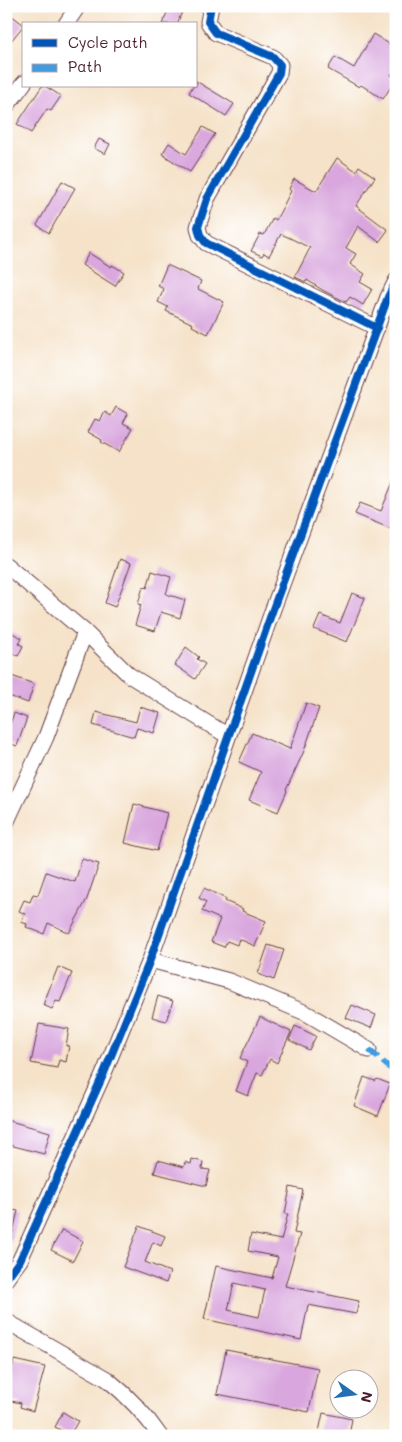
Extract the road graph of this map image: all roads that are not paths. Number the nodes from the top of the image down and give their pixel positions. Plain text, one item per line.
1 (78, 6) edge
2 (212, 6) edge
3 (67, 22) edge
4 (22, 86) edge
5 (6, 108) edge
6 (396, 281) edge
7 (377, 328) junction
8 (6, 565) edge
9 (85, 632) junction
10 (228, 736) junction
11 (6, 823) edge
12 (150, 960) junction
13 (369, 1050) dead end
14 (6, 1279) edge
15 (6, 1321) edge
16 (160, 1436) edge

1 - 3 street
2 - 7 street
4 - 5 street
6 - 7 street
7 - 10 street
8 - 9 street
9 - 10 street
9 - 11 street
10 - 12 street
12 - 13 street
12 - 14 street
15 - 16 street

